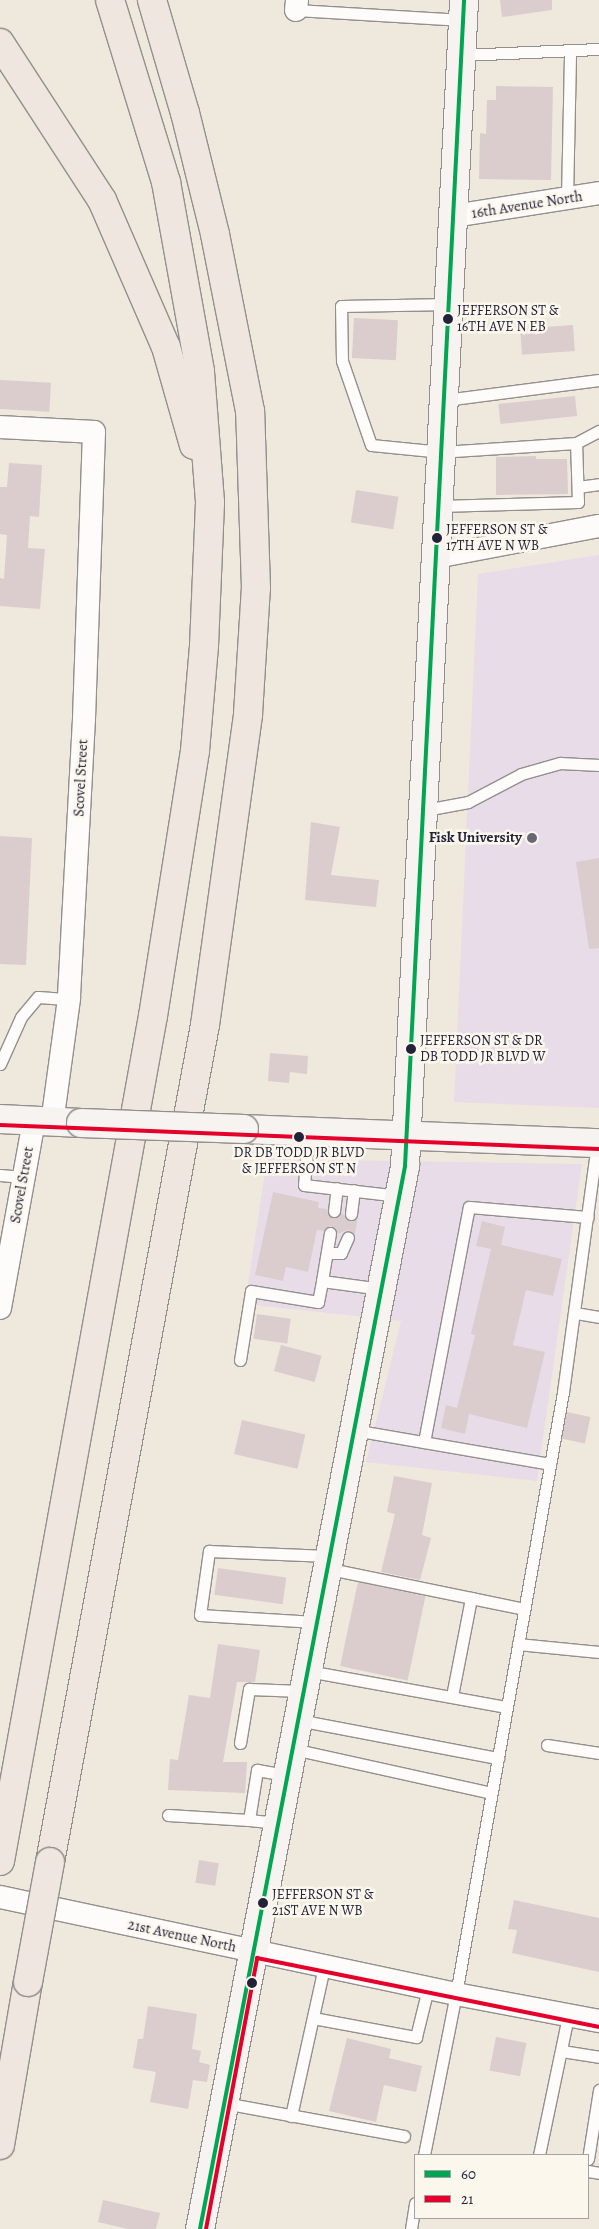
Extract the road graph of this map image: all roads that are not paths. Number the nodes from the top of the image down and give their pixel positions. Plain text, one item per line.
1 (110, 0) edge
2 (152, 0) edge
3 (296, 5) edge
4 (463, 10) edge
5 (0, 43) edge
6 (599, 49) edge
7 (570, 50) junction
8 (461, 55) junction
9 (599, 193) edge
10 (567, 198) junction
11 (454, 216) junction
12 (450, 304) junction
13 (599, 380) edge
14 (445, 400) junction
15 (0, 427) edge
16 (599, 431) edge
17 (576, 443) junction
18 (442, 452) junction
19 (599, 484) edge
20 (578, 486) junction
21 (210, 502) junction
22 (439, 506) junction
23 (599, 526) edge
24 (436, 557) junction
25 (599, 765) edge
26 (424, 810) junction
27 (69, 999) junction
28 (0, 1064) edge
29 (0, 1119) edge
30 (43, 1122) junction
31 (309, 1131) junction
32 (408, 1134) junction
33 (598, 1143) edge
34 (0, 1175) edge
35 (23, 1177) junction
36 (337, 1188) junction
37 (354, 1190) junction
38 (399, 1196) junction
39 (334, 1211) dead end
40 (351, 1214) dead end
41 (588, 1217) junction
42 (330, 1232) dead end
43 (348, 1236) dead end
44 (327, 1253) junction
45 (322, 1281) junction
46 (382, 1289) junction
47 (0, 1308) edge
48 (576, 1313) junction
49 (599, 1317) edge
50 (240, 1360) dead end
51 (352, 1429) junction
52 (424, 1442) junction
53 (550, 1464) junction
54 (326, 1562) junction
55 (471, 1598) junction
56 (524, 1609) junction
57 (315, 1622) junction
58 (518, 1644) junction
59 (599, 1652) edge
60 (304, 1681) junction
61 (452, 1696) junction
62 (507, 1708) junction
63 (297, 1720) junction
64 (240, 1743) dead end
65 (547, 1745) dead end
66 (291, 1748) junction
67 (599, 1753) edge
68 (498, 1758) junction
69 (286, 1775) junction
70 (491, 1793) junction
71 (168, 1815) dead end
72 (249, 1820) junction
73 (277, 1823) junction
74 (0, 1858) edge
75 (0, 1897) edge
76 (252, 1951) junction
77 (324, 1967) junction
78 (428, 1988) junction
79 (456, 1994) junction
80 (568, 2016) junction
81 (313, 2018) junction
82 (599, 2022) edge
83 (562, 2051) junction
84 (599, 2057) edge
85 (599, 2090) edge
86 (224, 2103) junction
87 (291, 2116) junction
88 (404, 2136) dead end
89 (0, 2146) edge
90 (424, 2154) edge
91 (540, 2154) edge
92 (589, 2154) edge
93 (414, 2210) edge
94 (200, 2229) edge
95 (411, 2229) edge

1 - 21 highway
2 - 89 highway, bridge
3 - 4 lane
4 - 8 main road
5 - 21 highway
6 - 7 lane
7 - 8 lane
7 - 10 lane
8 - 11 main road
9 - 10 street, 16th Avenue North
10 - 11 street, 16th Avenue North
11 - 12 main road
12 - 14 main road
12 - 18 lane
13 - 14 lane
14 - 18 main road
15 - 27 street, Scovel Street
16 - 17 lane
17 - 18 lane
17 - 20 lane
18 - 22 main road
19 - 20 lane
20 - 22 lane
21 - 74 highway
22 - 24 main road
23 - 24 street
24 - 26 main road
25 - 26 lane
26 - 32 main road
27 - 28 lane
27 - 30 street, Scovel Street
29 - 30 main road
30 - 31 main road, bridge
30 - 35 street, Scovel Street
31 - 32 main road
31 - 36 lane
32 - 33 main road
32 - 38 main road
33 - 41 lane
34 - 35 lane
35 - 47 street, Scovel Street
36 - 37 lane
36 - 39 lane
37 - 38 lane
37 - 40 lane
38 - 46 main road
41 - 48 lane
41 - 52 lane
42 - 44 lane
43 - 44 lane
44 - 45 lane
45 - 46 lane
45 - 50 lane
46 - 51 main road
48 - 49 lane
48 - 53 lane
51 - 52 lane
51 - 54 main road
52 - 53 lane
53 - 56 lane
54 - 55 lane
54 - 57 main road
54 - 57 lane
55 - 56 lane
55 - 61 lane
56 - 58 lane
57 - 60 main road
58 - 59 lane
58 - 62 lane
60 - 61 lane
60 - 63 main road
60 - 64 lane
61 - 62 lane
62 - 68 lane
63 - 66 main road
63 - 68 lane
65 - 67 lane
66 - 69 main road
66 - 70 lane
68 - 70 lane
69 - 72 lane
69 - 73 main road
70 - 79 lane
71 - 72 lane
72 - 73 lane
73 - 76 main road
75 - 76 street, 21st Avenue North
76 - 77 street, 21st Avenue North
76 - 86 main road
77 - 78 street, 21st Avenue North
77 - 81 lane
78 - 79 street, 21st Avenue North
78 - 81 lane
79 - 80 street, 21st Avenue North
79 - 90 lane
80 - 82 street, 21st Avenue North
80 - 83 lane
81 - 87 lane
83 - 84 lane
83 - 91 lane
85 - 92 lane
86 - 87 lane
86 - 94 main road
87 - 88 lane
93 - 95 lane

